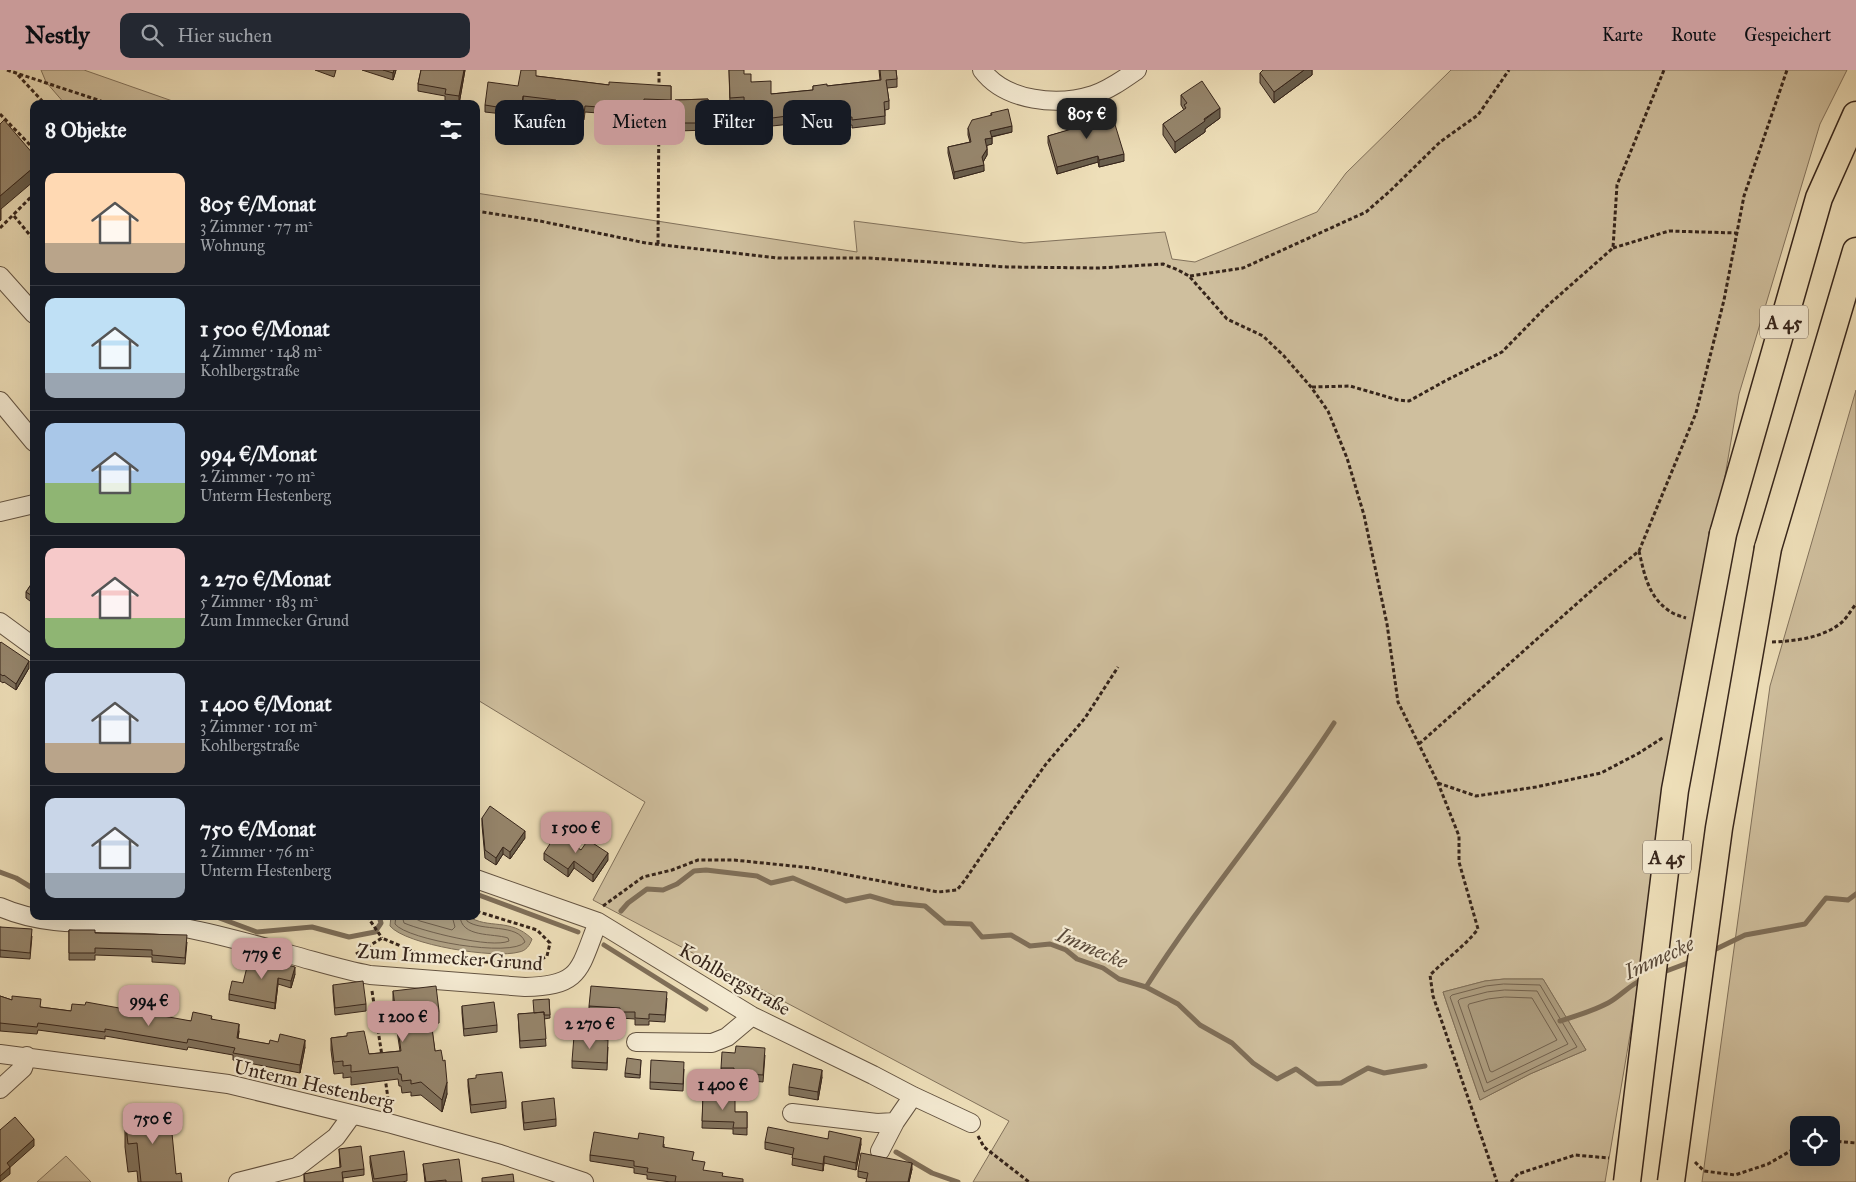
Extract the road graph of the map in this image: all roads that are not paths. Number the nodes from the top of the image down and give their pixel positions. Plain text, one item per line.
1 (982, 70) edge
2 (1137, 70) edge
3 (1856, 115) edge
4 (1856, 251) edge
5 (0, 276) edge
6 (30, 310) edge
7 (0, 401) edge
8 (30, 437) edge
9 (30, 505) edge
10 (0, 512) edge
11 (0, 622) edge
12 (30, 643) edge
13 (480, 880) edge
14 (0, 907) edge
15 (30, 917) edge
16 (43, 920) edge
17 (592, 920) junction
18 (752, 1016) junction
19 (636, 1042) dead end
20 (0, 1054) edge
21 (28, 1056) junction
22 (0, 1089) edge
23 (913, 1096) junction
24 (792, 1113) dead end
25 (352, 1115) junction
26 (895, 1122) junction
27 (971, 1122) road end
28 (880, 1150) dead end
29 (1622, 1170) edge
30 (238, 1182) edge
31 (584, 1182) edge
32 (1671, 1182) edge

1 - 2 street
3 - 29 highway, A 45, bridge
4 - 32 highway, A 45, bridge
5 - 6 street
7 - 8 street
9 - 10 street
11 - 12 street
13 - 17 street, Kohlbergstraße
14 - 15 street, Zum Immecker Grund
16 - 17 street, Zum Immecker Grund
17 - 18 street, Kohlbergstraße
18 - 19 street
18 - 23 street, Kohlbergstraße
20 - 21 street, Unterm Hestenberg
21 - 22 street
21 - 25 street, Unterm Hestenberg
23 - 26 street
23 - 27 street, Kohlbergstraße
24 - 26 street
25 - 30 street
25 - 31 street, Unterm Hestenberg
26 - 28 street

